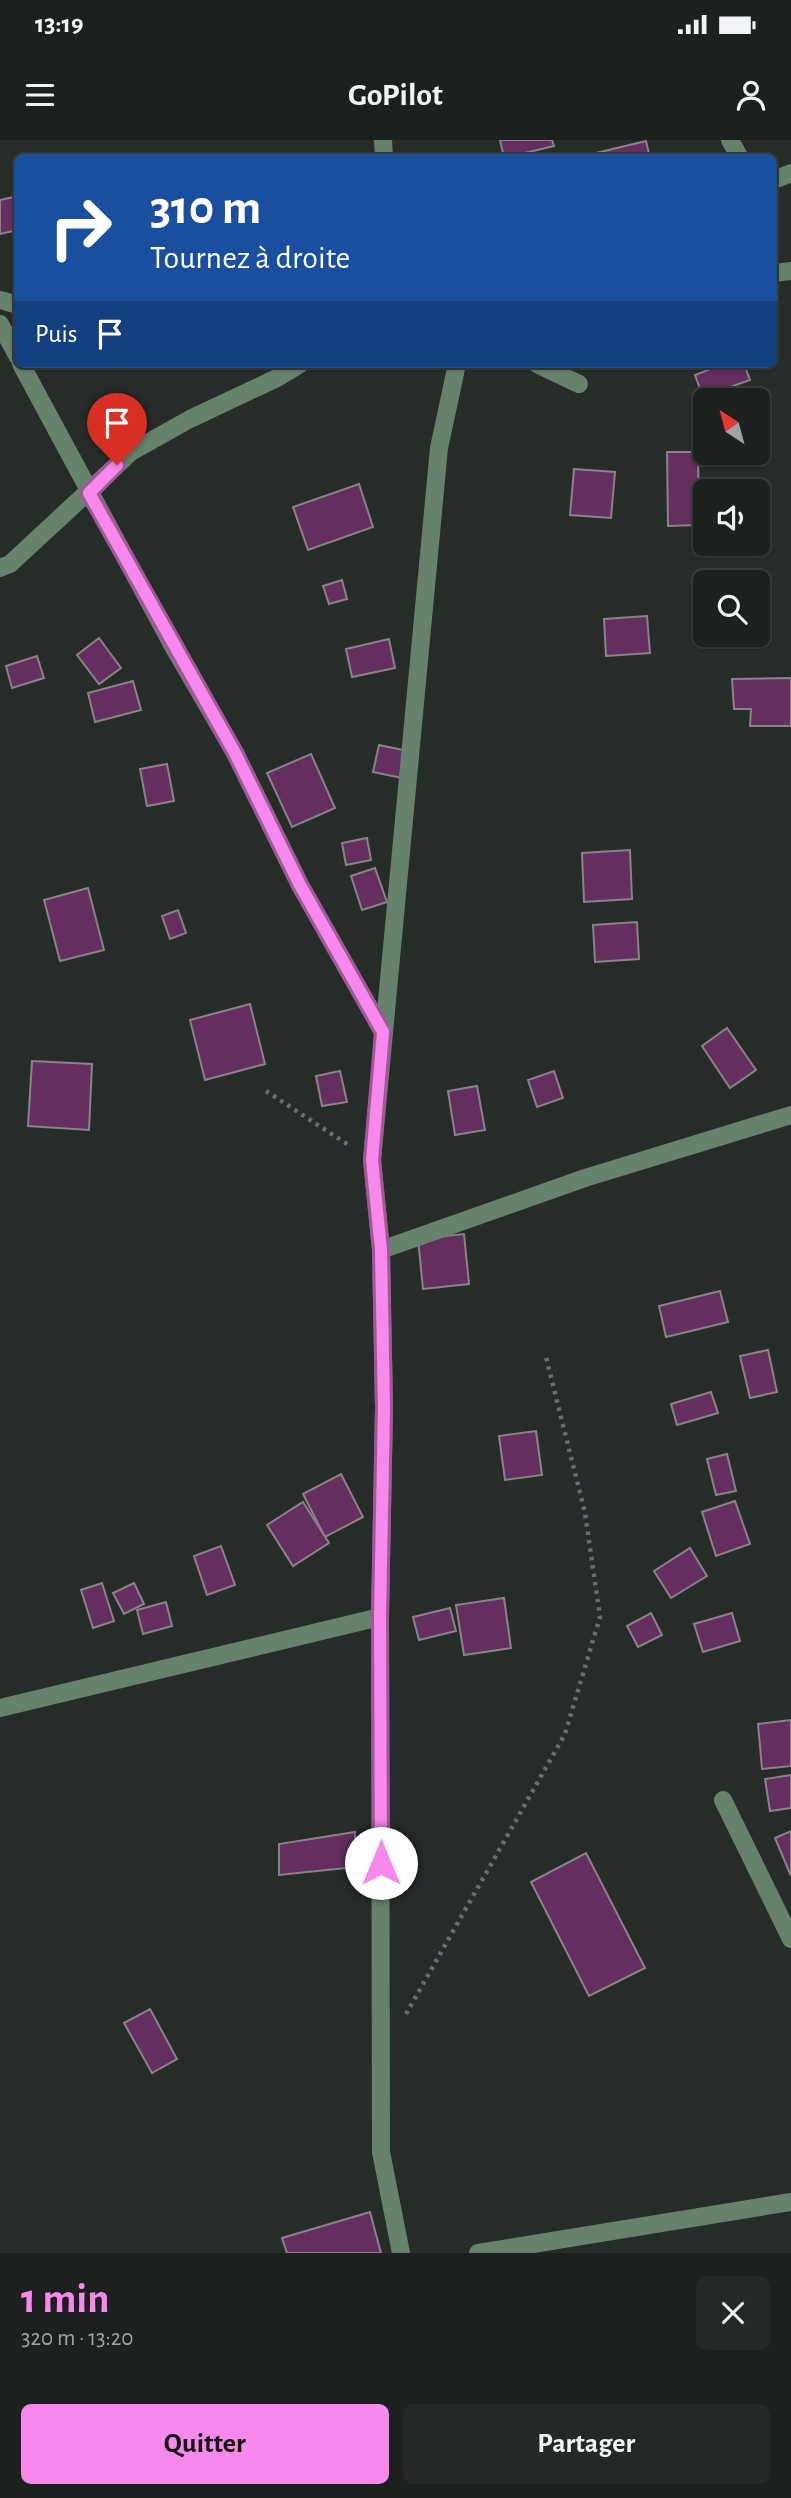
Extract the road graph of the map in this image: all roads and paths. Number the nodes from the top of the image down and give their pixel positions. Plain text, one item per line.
1 (0, 324) edge
2 (14, 350) edge
3 (23, 368) edge
4 (294, 368) edge
5 (456, 368) edge
6 (545, 368) edge
7 (579, 384) dead end
8 (89, 493) junction
9 (0, 568) edge
10 (383, 1032) junction
11 (266, 1091) dead end
12 (791, 1115) edge
13 (372, 1160) junction
14 (381, 1250) junction
15 (546, 1357) dead end
16 (380, 1617) junction
17 (0, 1708) edge
18 (723, 1800) dead end
19 (791, 1939) edge
20 (402, 2020) dead end
21 (791, 2202) edge
22 (401, 2253) edge
23 (478, 2253) edge

1 - 2 street
3 - 8 street
4 - 8 street
5 - 10 street
6 - 7 street
8 - 9 street
8 - 10 street
10 - 13 street
11 - 13 path
12 - 14 street
13 - 14 street
14 - 16 street
15 - 20 path
16 - 17 street
16 - 22 street
18 - 19 street
21 - 23 street

